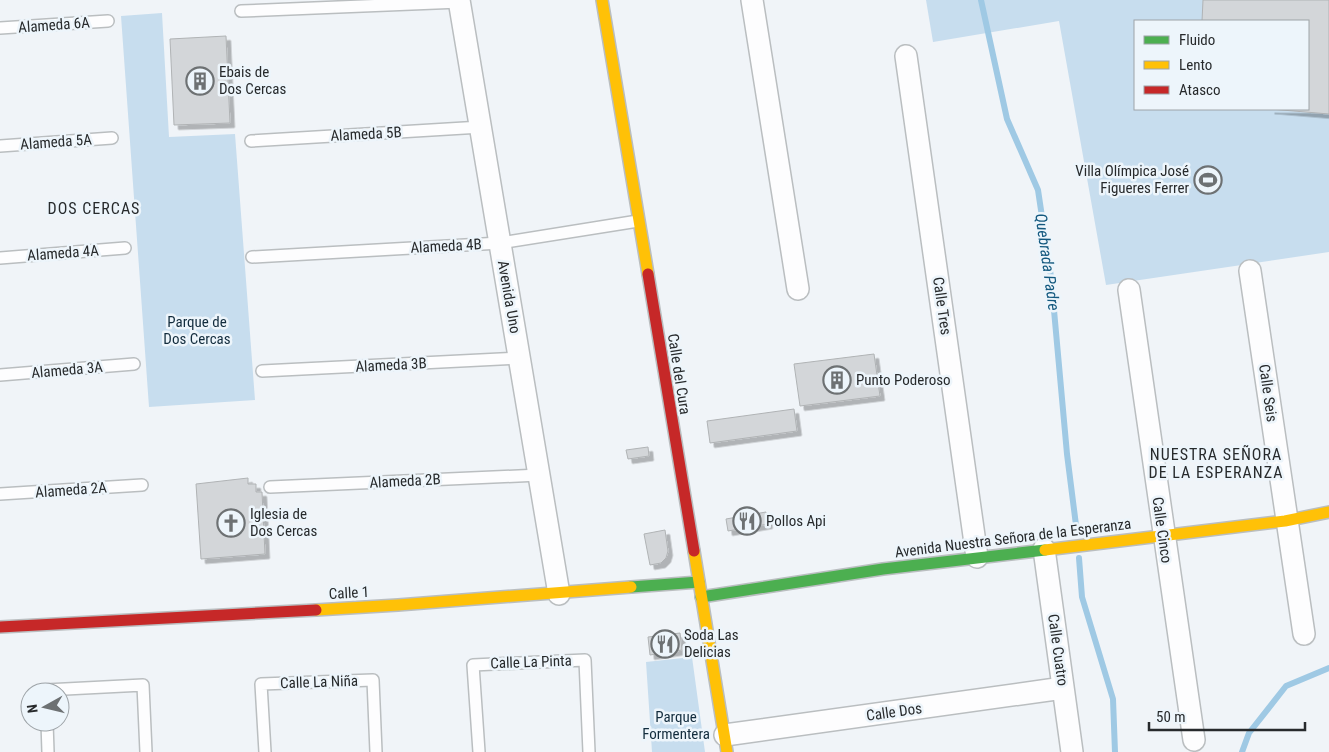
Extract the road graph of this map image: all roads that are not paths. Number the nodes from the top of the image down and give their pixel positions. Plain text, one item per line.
1 (602, 0) edge
2 (752, 0) edge
3 (460, 1) edge
4 (240, 11) dead end
5 (108, 21) dead end
6 (0, 28) edge
7 (906, 56) dead end
8 (480, 127) junction
9 (112, 138) dead end
10 (251, 141) dead end
11 (0, 146) edge
12 (639, 221) junction
13 (500, 243) junction
14 (125, 248) dead end
15 (252, 257) dead end
16 (0, 258) edge
17 (1250, 271) dead end
18 (798, 289) dead end
19 (1128, 290) dead end
20 (520, 358) junction
21 (134, 364) dead end
22 (262, 371) dead end
23 (0, 375) edge
24 (539, 475) junction
25 (142, 485) dead end
26 (270, 487) dead end
27 (0, 494) edge
28 (1329, 512) edge
29 (1287, 520) junction
30 (1163, 535) junction
31 (1044, 548) junction
32 (977, 556) junction
33 (699, 582) junction
34 (559, 594) junction
35 (701, 597) junction
36 (0, 626) edge
37 (1304, 634) dead end
38 (1063, 688) junction
39 (70, 689) edge
40 (47, 732) edge
41 (1194, 740) dead end
42 (726, 744) edge
43 (48, 752) edge
44 (146, 752) edge
45 (265, 752) edge
46 (376, 752) edge
47 (479, 752) edge
48 (589, 752) edge
49 (1072, 752) edge

1 - 12 street, Calle del Cura
2 - 18 street
3 - 4 lane
3 - 8 street, Avenida Uno
5 - 6 lane, Alameda 6A
7 - 32 street, Calle Tres
8 - 10 lane, Alameda 5B
8 - 13 street, Avenida Uno
9 - 11 lane, Alameda 5A
12 - 13 lane, Alameda 4B
12 - 33 street, Calle del Cura
13 - 15 lane, Alameda 4B
13 - 20 street, Avenida Uno
14 - 16 lane, Alameda 4A
17 - 29 street, Calle Seis
19 - 30 street, Calle Cinco
20 - 22 lane, Alameda 3B
20 - 24 street, Avenida Uno
21 - 23 lane, Alameda 3A
24 - 26 lane, Alameda 2B
24 - 34 street, Avenida Uno
25 - 27 lane, Alameda 2A
28 - 29 street, Avenida Nuestra Señora de la Esperanza
29 - 30 street, Avenida Nuestra Señora de la Esperanza
29 - 37 street, Calle Seis
30 - 31 street, Avenida Nuestra Señora de la Esperanza
30 - 41 street, Calle Cinco
31 - 32 street, Avenida Nuestra Señora de la Esperanza
31 - 38 street, Calle Cuatro
32 - 35 street, Avenida Nuestra Señora de la Esperanza
33 - 34 street, Calle 1
33 - 35 street, Calle del Cura
34 - 36 street, Calle 1
35 - 42 street, Calle del Cura
38 - 42 street, Calle Dos
38 - 49 street, Calle Cuatro
39 - 44 lane
40 - 43 lane
45 - 46 lane, Calle La Niña
47 - 48 lane, Calle La Pinta

